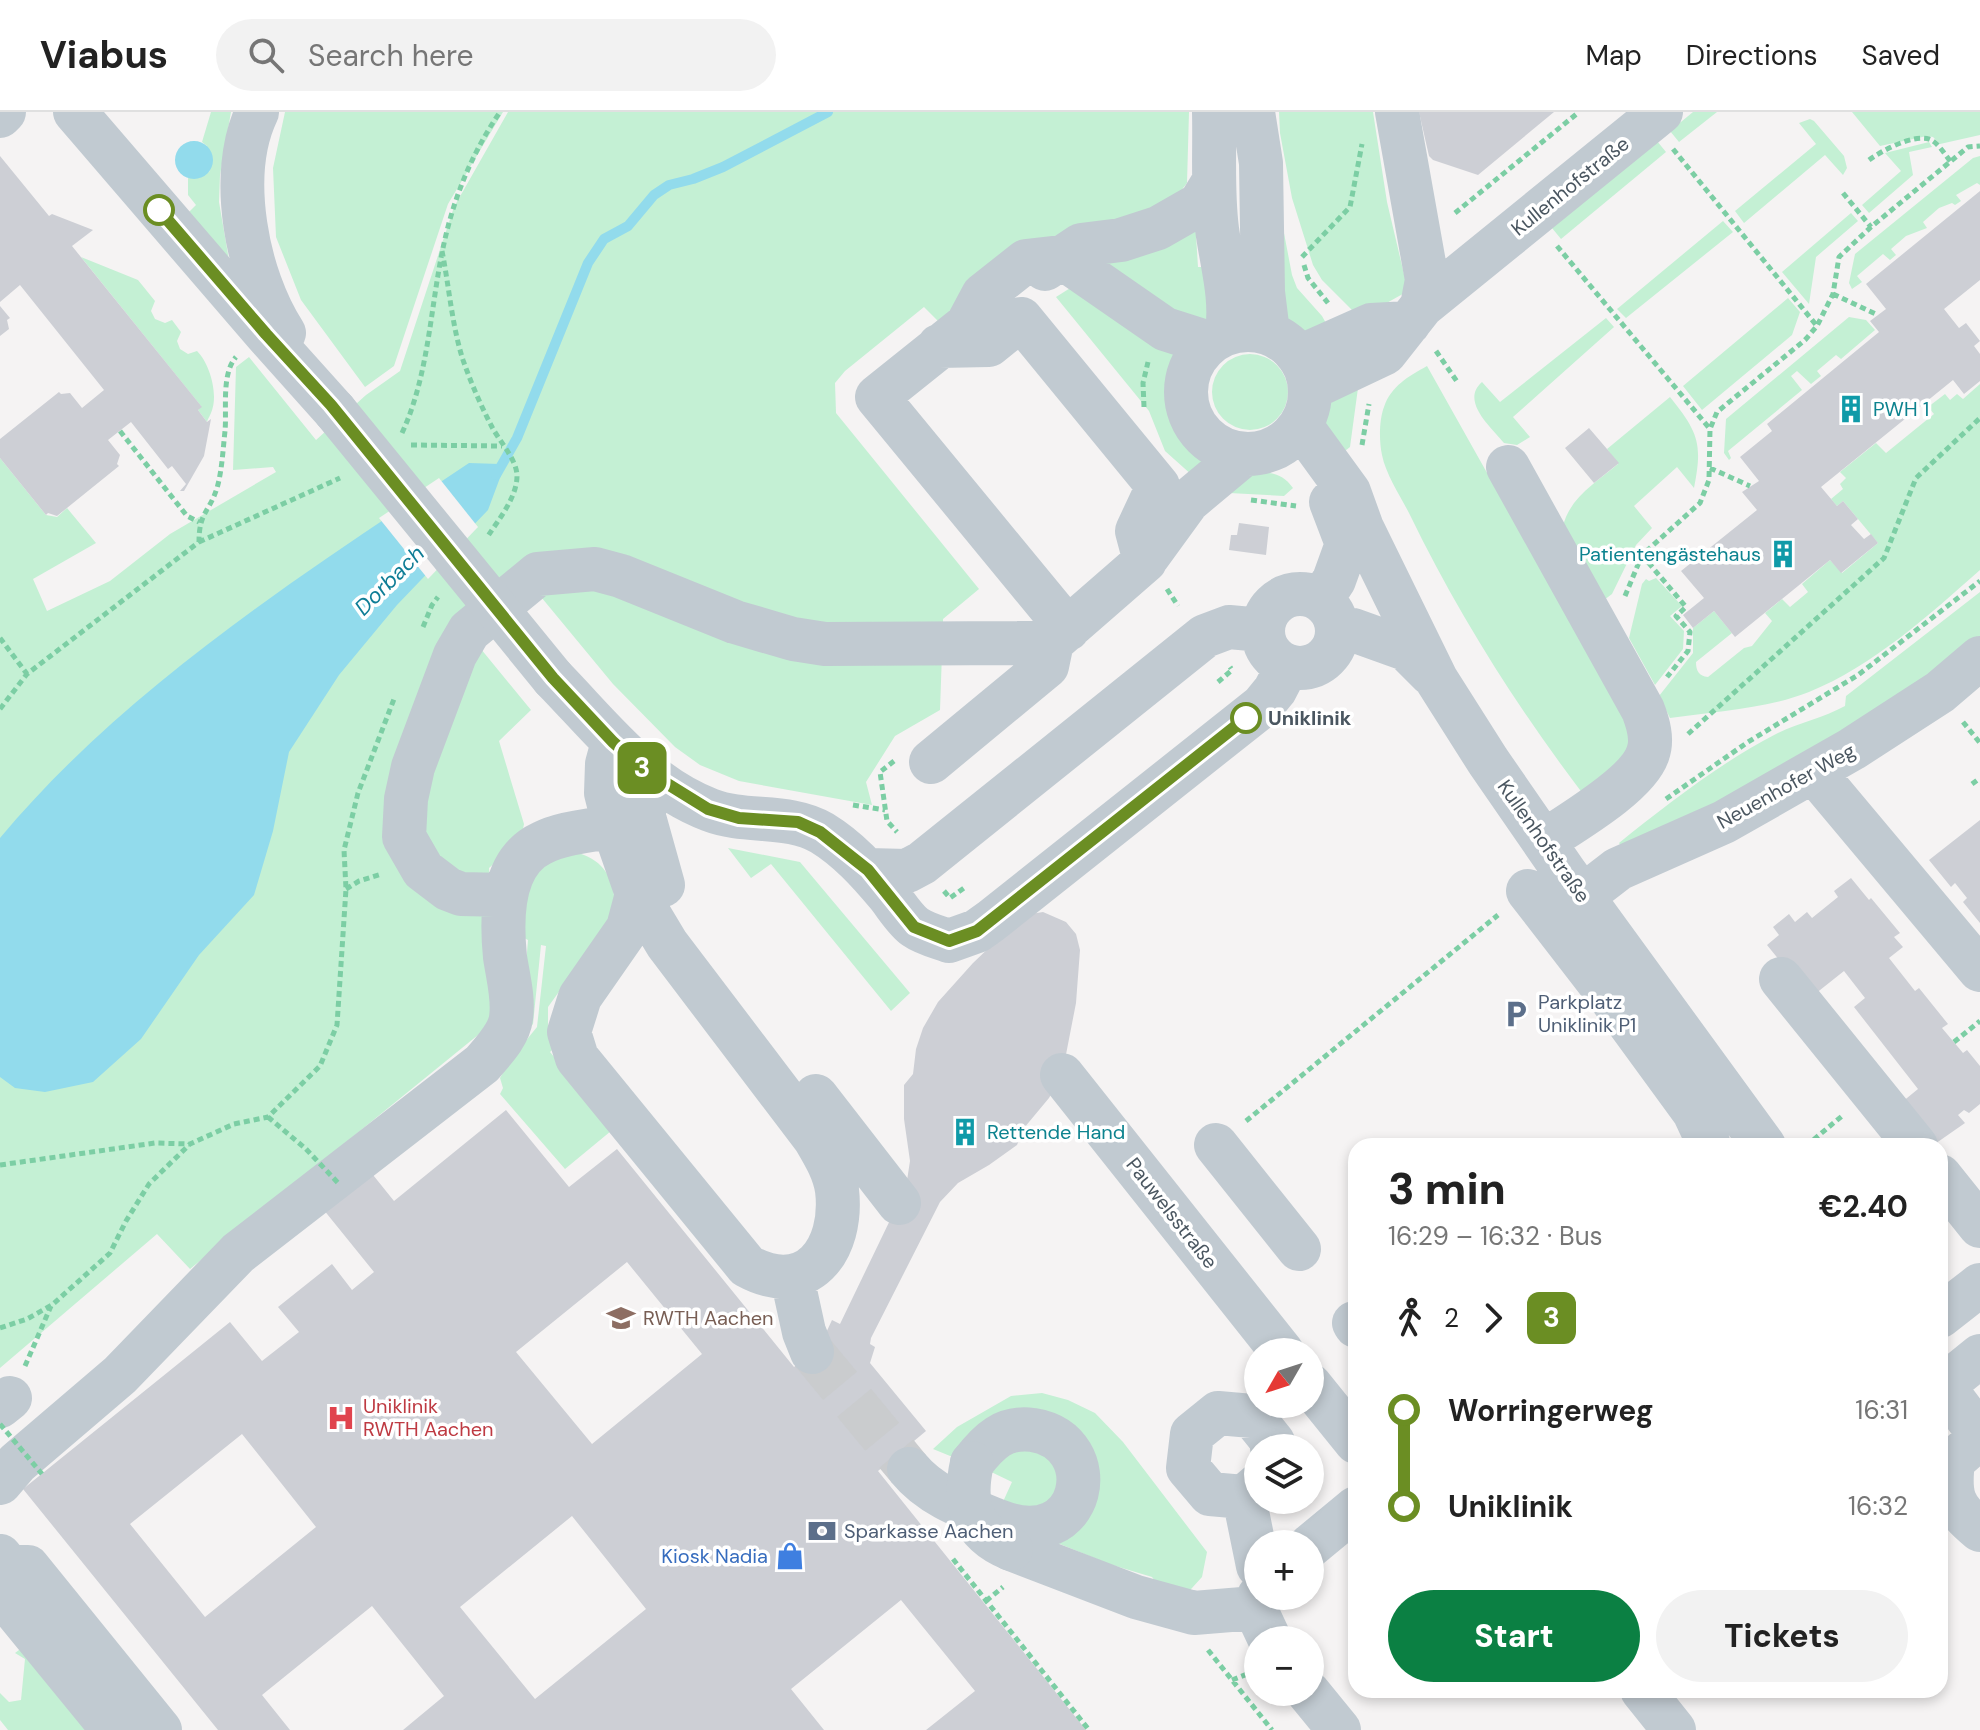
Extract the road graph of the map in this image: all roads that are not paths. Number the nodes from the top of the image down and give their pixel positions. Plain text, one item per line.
1 (75, 112) edge
2 (257, 112) edge
3 (1214, 112) edge
4 (1253, 112) edge
5 (1655, 116) edge
6 (1381, 122) edge
7 (1214, 181) junction
8 (1061, 257) junction
9 (1021, 319) junction
10 (1420, 324) junction
11 (953, 335) junction
12 (1266, 386) junction
13 (333, 408) junction
14 (1508, 467) dead end
15 (1327, 507) junction
16 (1145, 561) junction
17 (1389, 583) junction
18 (1340, 612) junction
19 (1262, 630) junction
20 (1060, 636) junction
21 (1980, 658) edge
22 (1287, 667) junction
23 (1436, 679) junction
24 (629, 756) junction
25 (931, 762) dead end
26 (1814, 772) junction
27 (614, 826) junction
28 (1544, 841) junction
29 (868, 870) junction
30 (637, 894) junction
31 (506, 895) junction
32 (1583, 896) junction
33 (1515, 901) road end
34 (1980, 970) edge
35 (1781, 979) dead end
36 (1062, 1075) dead end
37 (1706, 1138) edge
38 (1756, 1138) edge
39 (1909, 1138) edge
40 (1216, 1145) road end
41 (1948, 1186) edge
42 (1980, 1226) edge
43 (831, 1242) junction
44 (1299, 1249) dead end
45 (792, 1277) junction
46 (1980, 1285) edge
47 (1948, 1310) edge
48 (1271, 1338) edge
49 (812, 1352) tunnel mouth
50 (1980, 1356) edge
51 (1324, 1402) edge
52 (1960, 1414) edge
53 (1348, 1432) edge
54 (1267, 1434) edge
55 (909, 1469) tunnel mouth
56 (0, 1483) edge
57 (1244, 1492) edge
58 (1980, 1504) edge
59 (971, 1509) edge
60 (971, 1509) edge
61 (971, 1509) edge
62 (971, 1509) edge
63 (1348, 1515) edge
64 (1980, 1530) edge
65 (1324, 1534) edge
66 (6, 1584) edge
67 (1244, 1605) edge
68 (1319, 1706) edge
69 (113, 1730) edge
70 (160, 1730) edge
71 (1339, 1730) edge

1 - 13 street
2 - 13 street
3 - 7 street
4 - 12 street, Kullenhofstraße
5 - 10 street, Kullenhofstraße
6 - 10 street
7 - 8 street
7 - 12 street
8 - 9 street
8 - 11 street
8 - 12 street
9 - 11 street
9 - 16 street
10 - 12 street, Kullenhofstraße
11 - 20 street
12 - 15 street, Kullenhofstraße
12 - 16 street
13 - 24 street, bridge
14 - 28 street
15 - 17 street, Kullenhofstraße
15 - 18 street
16 - 20 street
17 - 18 street
17 - 18 street
17 - 23 street, Kullenhofstraße
18 - 19 street
18 - 22 street
18 - 23 street
19 - 22 street
19 - 29 street
20 - 25 street
20 - 31 street
21 - 26 street, Neuenhofer Weg
22 - 29 street
23 - 28 street, Kullenhofstraße
24 - 27 street
24 - 29 street
24 - 43 street
26 - 32 street, Neuenhofer Weg
26 - 34 street
27 - 30 street
27 - 31 street
28 - 32 street, Kullenhofstraße
30 - 43 street
30 - 45 street
31 - 56 street
32 - 38 street, Kullenhofstraße
33 - 37 street
35 - 39 street
36 - 48 street, Pauwelsstraße
40 - 44 street
41 - 42 street
43 - 45 street
45 - 49 street
46 - 47 street
50 - 52 street
51 - 53 street
52 - 58 street
52 - 64 street
54 - 57 street
55 - 59 street, bridge
60 - 61 street, bridge
62 - 67 street, bridge
63 - 65 street
66 - 69 street
66 - 70 street
68 - 71 street

